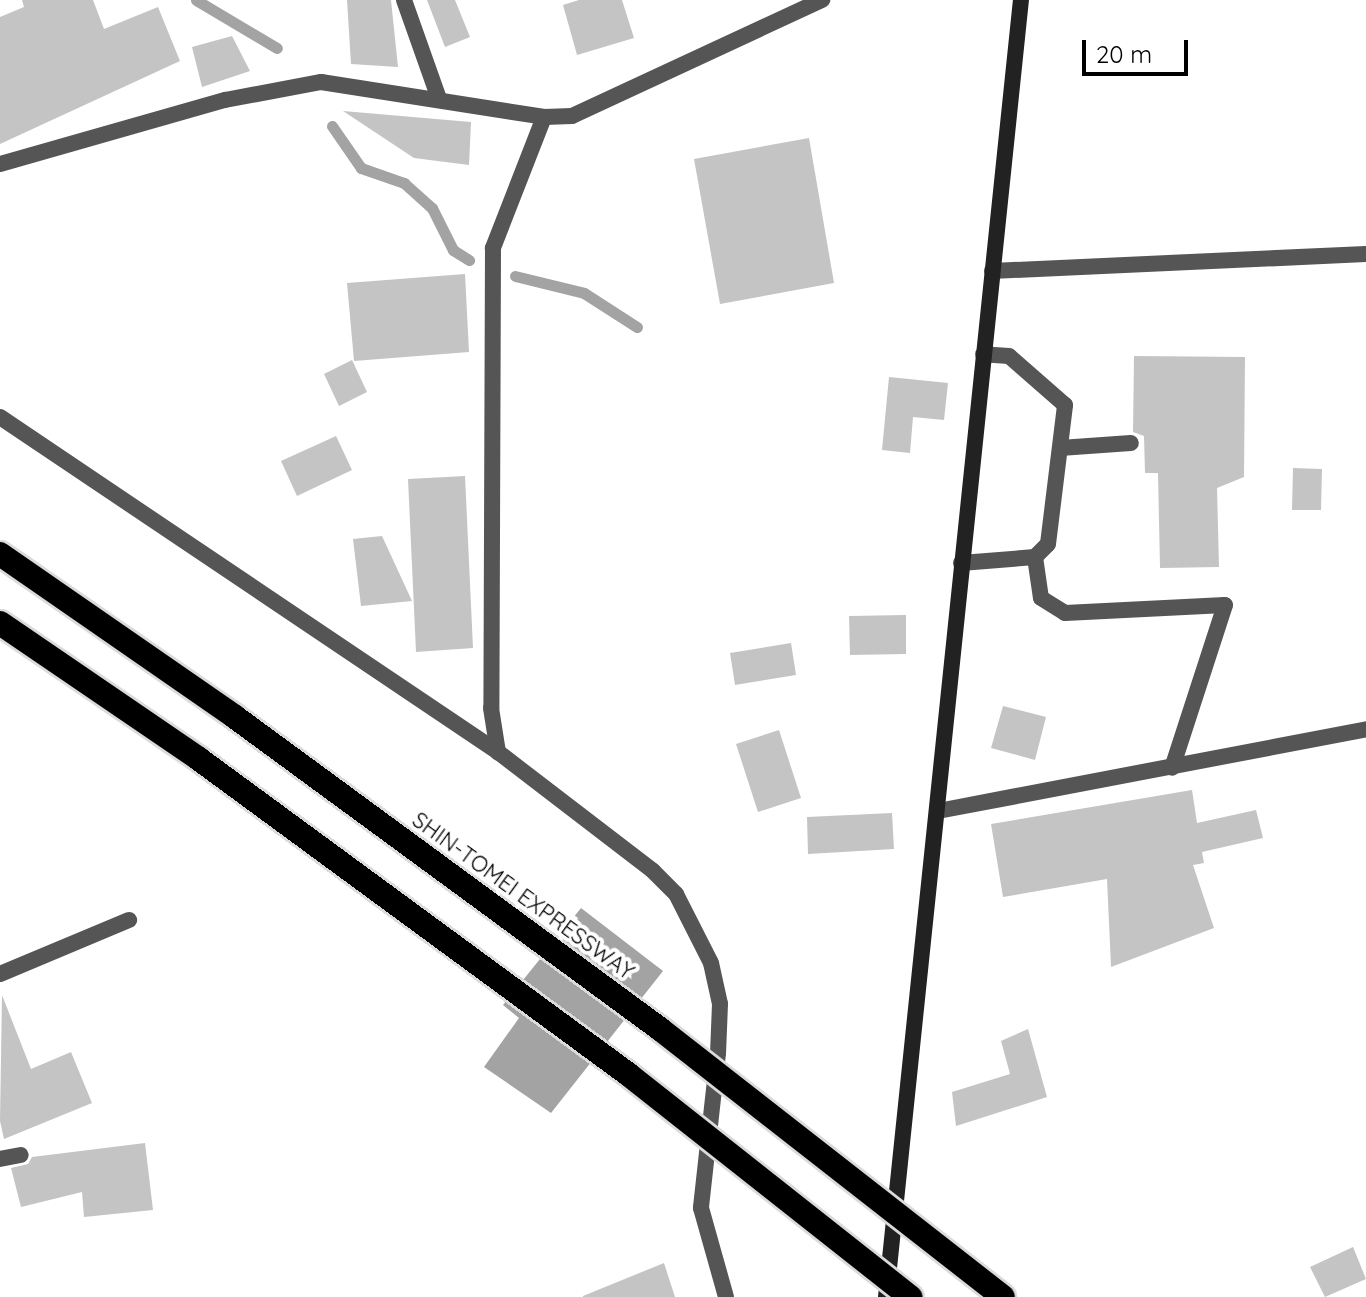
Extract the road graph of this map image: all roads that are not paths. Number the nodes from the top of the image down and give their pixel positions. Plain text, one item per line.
1 (404, 0) edge
2 (822, 0) edge
3 (1021, 0) edge
4 (439, 99) junction
5 (544, 117) junction
6 (0, 164) edge
7 (1366, 254) edge
8 (992, 271) junction
9 (983, 354) junction
10 (0, 417) edge
11 (1131, 443) dead end
12 (1060, 448) junction
13 (0, 554) edge
14 (1035, 557) junction
15 (961, 563) junction
16 (0, 623) edge
17 (1366, 729) edge
18 (498, 752) junction
19 (1172, 768) junction
20 (938, 811) junction
21 (129, 920) dead end
22 (0, 974) edge
23 (21, 1155) dead end
24 (0, 1159) edge
25 (726, 1297) edge
26 (886, 1297) edge
27 (910, 1297) edge
28 (1003, 1297) edge

1 - 4 street
2 - 5 street
3 - 8 street
4 - 5 street
4 - 6 street
5 - 18 street
7 - 8 street
8 - 9 street
9 - 12 street
9 - 15 street
10 - 18 street
11 - 12 street
12 - 14 street
13 - 28 highway, SHIN-TOMEI EXPRESSWAY, bridge
14 - 15 street
14 - 19 street
15 - 20 street
16 - 27 highway, bridge
17 - 19 street
18 - 25 street
19 - 20 street
20 - 26 street
21 - 22 street
23 - 24 street

